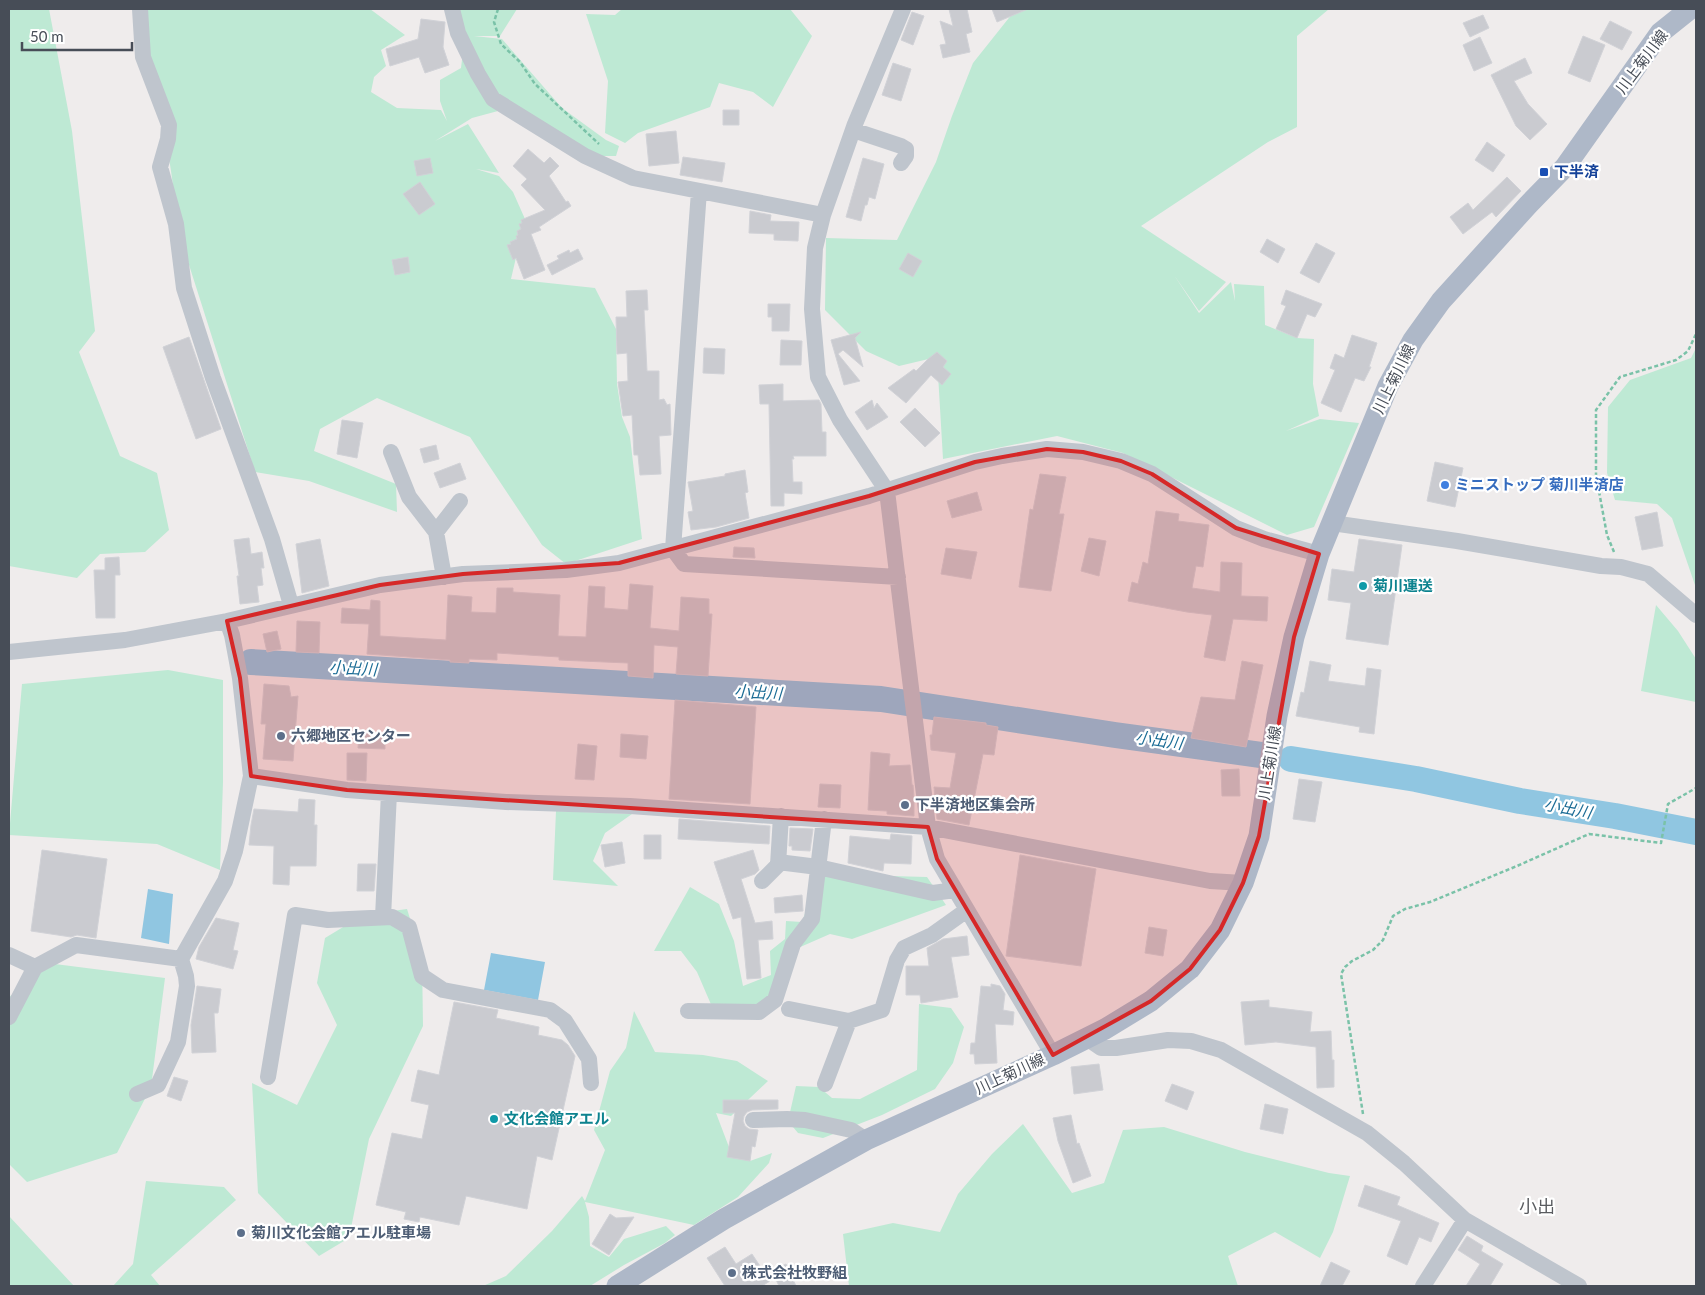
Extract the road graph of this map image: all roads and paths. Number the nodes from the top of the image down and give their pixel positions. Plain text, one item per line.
1 (140, 9) edge
2 (452, 9) edge
3 (498, 9) edge
4 (903, 9) edge
5 (1690, 9) edge
6 (853, 130) junction
7 (901, 163) dead end
8 (611, 168) junction
9 (699, 191) junction
10 (823, 215) junction
11 (1696, 334) edge
12 (391, 452) dead end
13 (887, 491) junction
14 (460, 501) dead end
15 (1332, 523) junction
16 (436, 532) junction
17 (673, 549) junction
18 (1319, 554) junction
19 (1621, 567) junction
20 (444, 577) junction
21 (898, 577) junction
22 (291, 606) junction
23 (1696, 615) edge
24 (227, 621) junction
25 (9, 652) edge
26 (251, 776) junction
27 (1696, 788) edge
28 (390, 793) junction
29 (781, 816) junction
30 (824, 819) junction
31 (928, 827) junction
32 (778, 862) junction
33 (818, 867) junction
34 (762, 881) dead end
35 (1243, 883) junction
36 (955, 890) junction
37 (967, 910) junction
38 (383, 917) junction
39 (9, 955) edge
40 (181, 959) junction
41 (35, 967) junction
42 (789, 1009) dead end
43 (688, 1010) dead end
44 (9, 1017) edge
45 (849, 1021) junction
46 (1085, 1037) junction
47 (1053, 1055) junction
48 (268, 1077) dead end
49 (591, 1083) dead end
50 (825, 1084) dead end
51 (137, 1094) dead end
52 (753, 1120) dead end
53 (1367, 1132) junction
54 (866, 1140) junction
55 (1465, 1220) junction
56 (617, 1286) edge
57 (1423, 1286) edge
58 (1579, 1286) edge

1 - 22 street
2 - 8 street
3 - 8 path
4 - 6 street
5 - 15 main road, 川上菊川線
6 - 7 street
6 - 10 street
8 - 9 street
9 - 10 street
9 - 17 street
10 - 13 street
11 - 19 path
12 - 16 street
13 - 17 street
13 - 18 street
13 - 21 street
14 - 16 street
15 - 18 main road, 川上菊川線
15 - 19 street
16 - 20 street
17 - 20 street
17 - 21 street
18 - 35 main road, 川上菊川線
19 - 23 street
20 - 22 street
21 - 31 street
22 - 24 street
24 - 25 street
24 - 26 street
26 - 28 street
26 - 40 street
27 - 53 path
28 - 29 street
28 - 38 street
29 - 30 street
29 - 32 street
30 - 31 street
30 - 33 street
31 - 35 street
31 - 36 street
32 - 33 street
32 - 34 street
33 - 36 street
33 - 43 street
35 - 46 main road, 川上菊川線
36 - 37 street
37 - 45 street
37 - 47 street
38 - 48 street
38 - 49 street
39 - 41 street
40 - 41 street
40 - 51 street
41 - 44 street
42 - 45 street
45 - 50 street
46 - 47 main road, 川上菊川線
46 - 53 street
47 - 54 main road, 川上菊川線
52 - 54 street
53 - 55 street
54 - 56 main road, 川上菊川線
55 - 57 street
55 - 58 street

